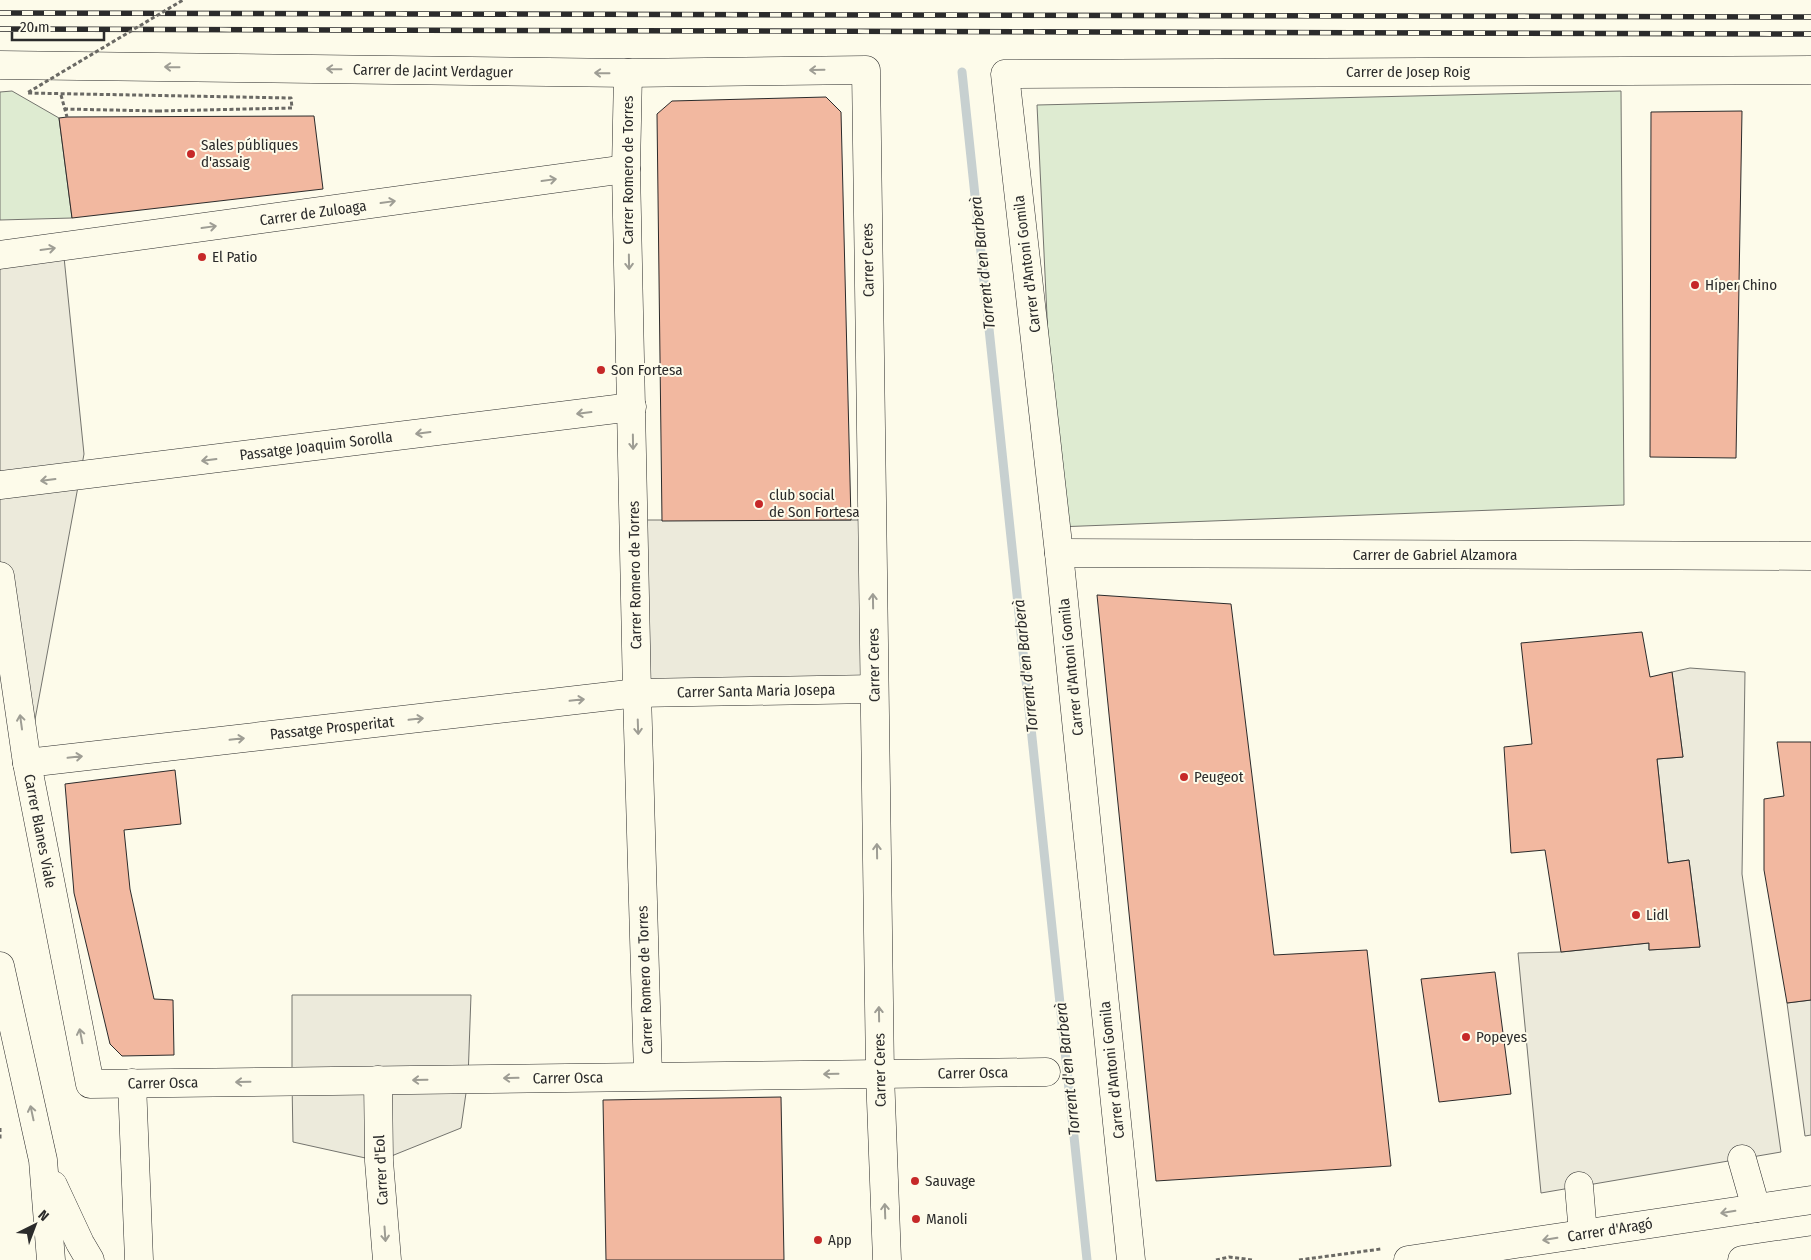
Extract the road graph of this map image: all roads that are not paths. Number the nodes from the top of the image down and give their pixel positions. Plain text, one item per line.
1 (0, 65) edge
2 (866, 70) joint
3 (1811, 70) edge
4 (628, 73) junction
5 (1005, 74) joint
6 (626, 170) junction
7 (0, 256) edge
8 (632, 407) junction
9 (0, 486) edge
10 (1059, 552) junction
11 (1811, 556) edge
12 (0, 576) edge
13 (874, 689) junction
14 (637, 694) junction
15 (27, 763) junction
16 (0, 966) edge
17 (1046, 1072) dead end
18 (880, 1074) junction
19 (648, 1076) junction
20 (378, 1080) junction
21 (132, 1083) junction
22 (90, 1084) joint
23 (1742, 1159) dead end
24 (43, 1160) junction
25 (1579, 1186) dead end
26 (1811, 1200) edge
27 (1756, 1208) junction
28 (1583, 1234) junction
29 (1811, 1250) edge
30 (1492, 1253) edge
31 (51, 1260) edge
32 (90, 1260) edge
33 (139, 1260) edge
34 (386, 1260) edge
35 (887, 1260) edge
36 (1131, 1260) edge
37 (1408, 1260) edge
38 (1742, 1260) edge

4 -> 1 main road, Carrer de Jacint Verdaguer
2 -> 4 main road, Carrer de Jacint Verdaguer
13 -> 2 main road, Carrer Ceres
3 - 5 main road, Carrer de Josep Roig
4 - 6 main road, Carrer Romero de Torres
5 - 10 main road, Carrer d'Antoni Gomila
7 -> 6 main road, Carrer de Zuloaga
6 -> 8 main road, Carrer Romero de Torres
8 -> 9 main road, Passatge Joaquim Sorolla
8 -> 14 main road, Carrer Romero de Torres
10 - 11 main road, Carrer de Gabriel Alzamora
10 - 36 main road, Carrer d'Antoni Gomila
15 -> 12 main road, Carrer Blanes Viale
13 - 14 main road, Carrer Santa Maria Josepa
18 -> 13 main road, Carrer Ceres
15 -> 14 main road, Passatge Prosperitat
14 -> 19 main road, Carrer Romero de Torres
22 -> 15 main road, Carrer Blanes Viale
24 -> 16 main road
17 - 18 main road, Carrer Osca
18 -> 19 main road, Carrer Osca
35 -> 18 main road, Carrer Ceres
19 -> 20 main road, Carrer Osca
20 -> 21 main road, Carrer Osca
20 -> 34 main road, Carrer d'Eol
21 - 22 main road, Carrer Osca
21 - 33 main road
23 - 27 main road
24 - 31 main road
24 - 32 main road
25 - 28 main road
26 - 27 main road, Carrer d'Aragó
27 -> 28 main road, Carrer d'Aragó
28 -> 30 main road, Carrer d'Aragó
29 - 38 main road
30 - 37 main road, Carrer d'Aragó

